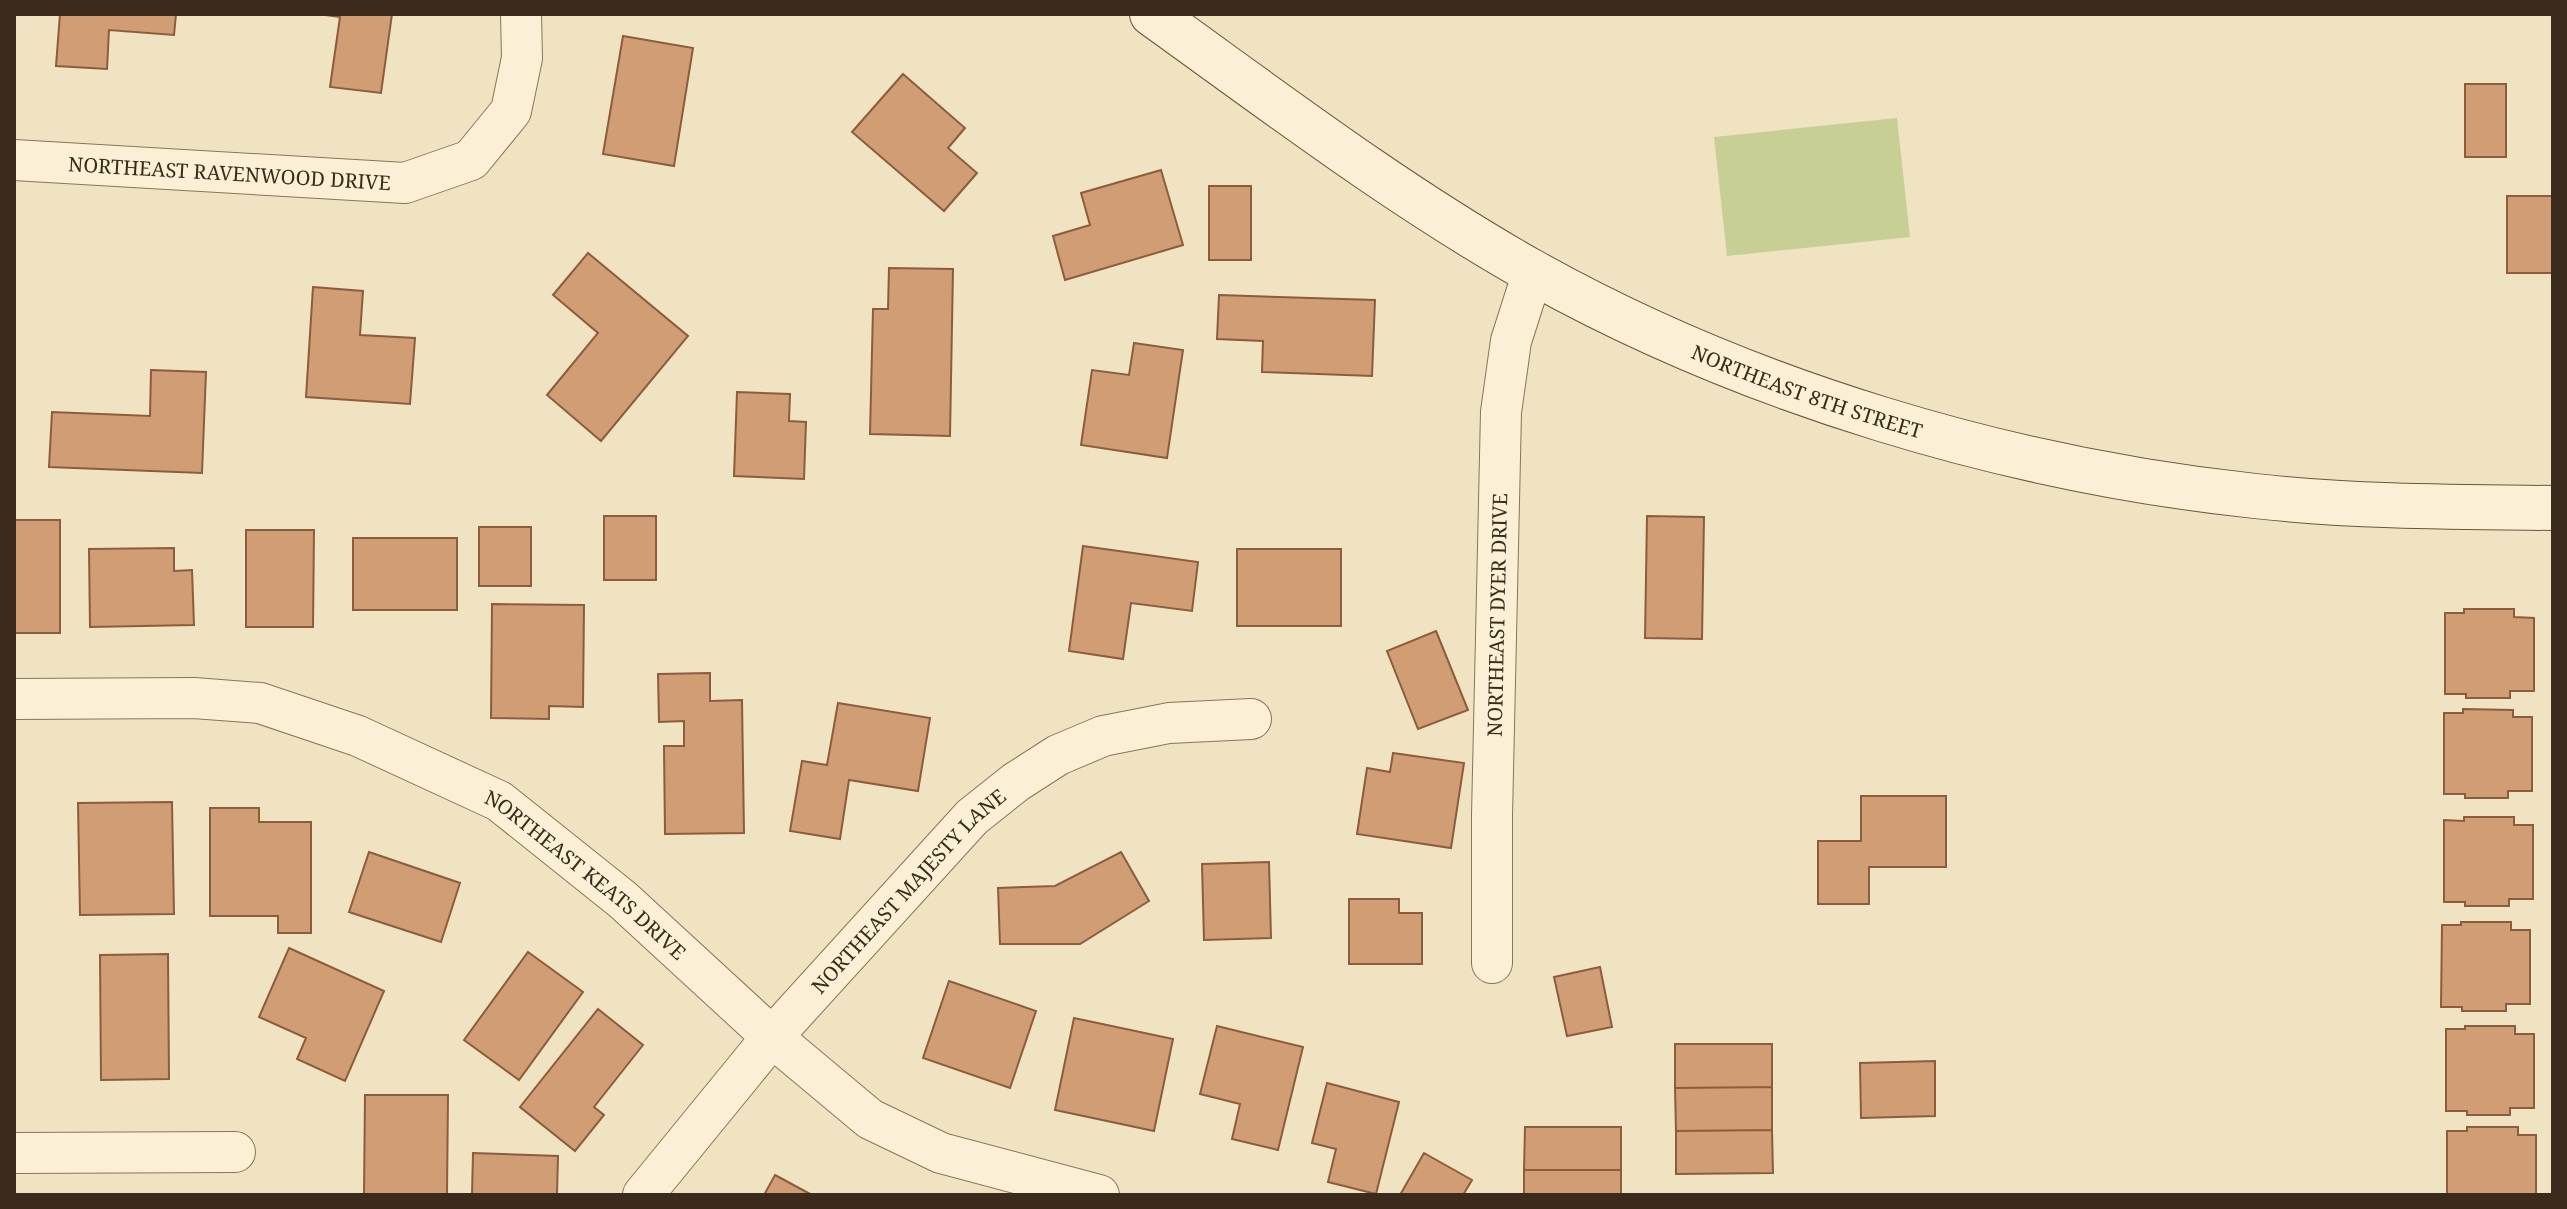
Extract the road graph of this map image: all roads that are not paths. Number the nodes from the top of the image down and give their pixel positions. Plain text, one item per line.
1 (521, 14) edge
2 (1152, 14) edge
3 (14, 160) edge
4 (1533, 272) junction
5 (2553, 508) edge
6 (14, 699) edge
7 (1251, 719) dead end
8 (1492, 963) dead end
9 (772, 1037) junction
10 (235, 1152) dead end
11 (14, 1153) edge
12 (643, 1195) edge
13 (1099, 1195) edge

1 - 3 street, NORTHEAST RAVENWOOD DRIVE
2 - 4 main road, NORTHEAST 8TH STREET
4 - 5 main road, NORTHEAST 8TH STREET
4 - 8 street, NORTHEAST DYER DRIVE
6 - 9 street, NORTHEAST KEATS DRIVE
7 - 9 street, NORTHEAST MAJESTY LANE
9 - 12 street, NORTHEAST MAJESTY LANE
9 - 13 street, NORTHEAST KEATS DRIVE
10 - 11 street

